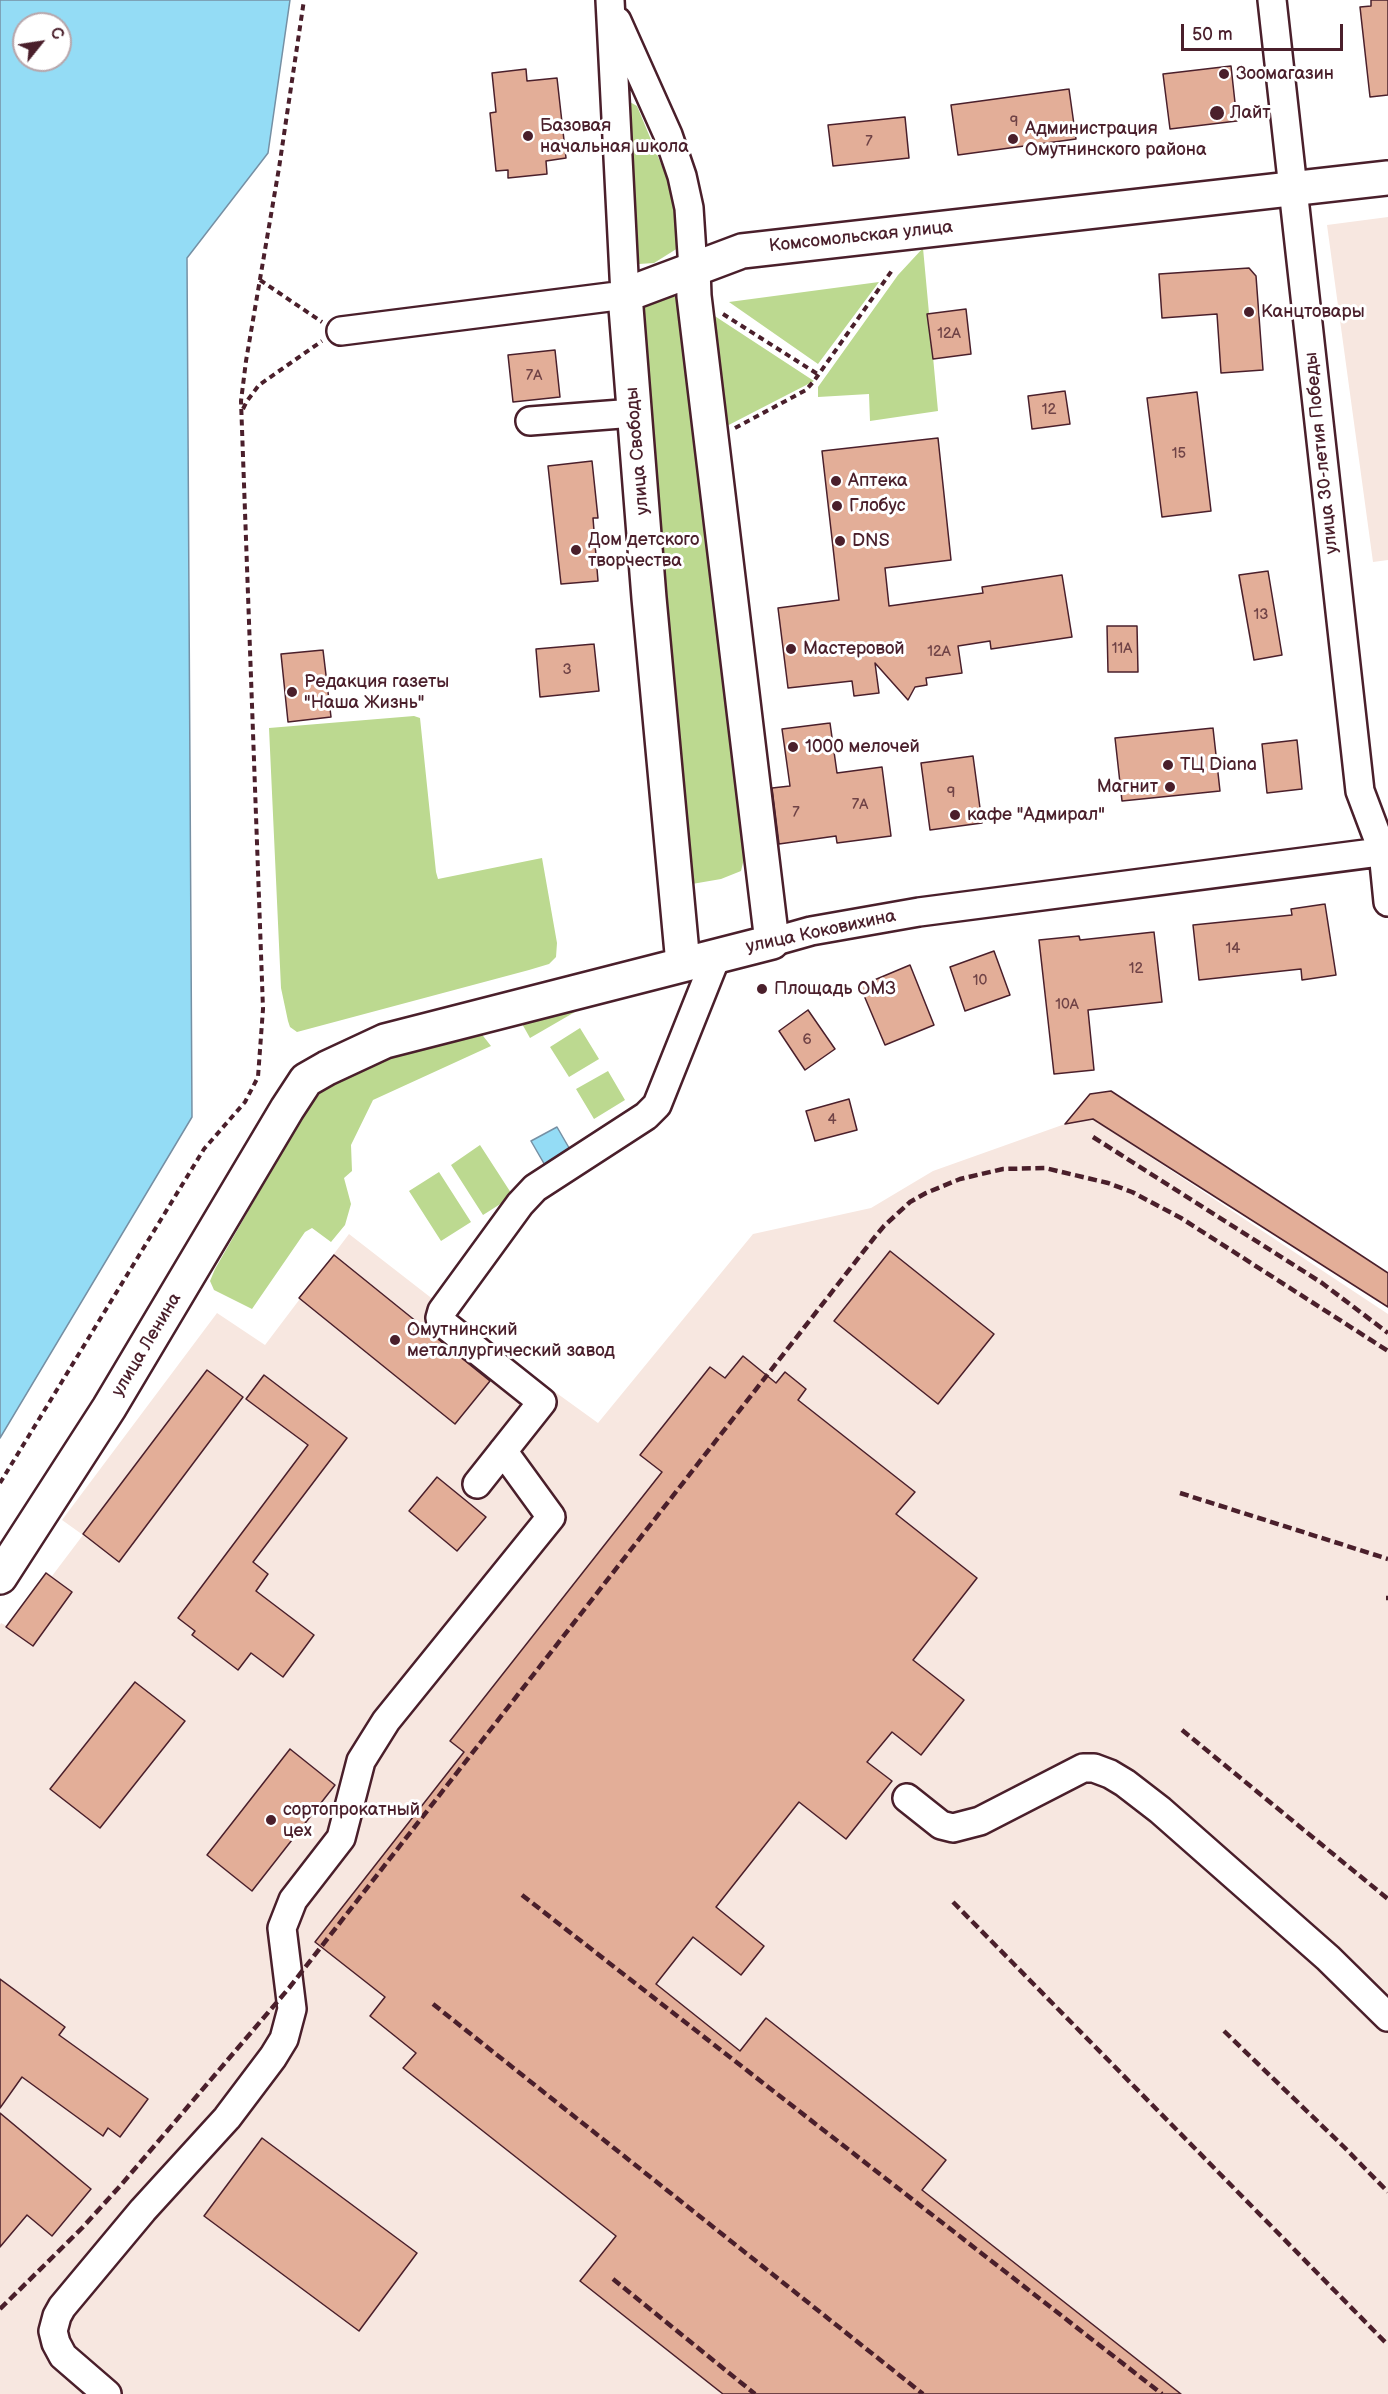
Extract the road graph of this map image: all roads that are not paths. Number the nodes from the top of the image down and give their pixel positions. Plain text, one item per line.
1 (1272, 0) edge
2 (610, 5) edge
3 (1388, 178) edge
4 (1292, 189) junction
5 (694, 282) junction
6 (625, 295) junction
7 (341, 331) road end
8 (634, 413) junction
9 (530, 421) dead end
10 (1385, 851) edge
11 (1388, 902) edge
12 (772, 942) junction
13 (717, 955) junction
14 (682, 964) junction
15 (287, 1109) joint
16 (503, 1451) junction
17 (477, 1484) dead end
18 (0, 1577) edge
19 (907, 1798) dead end
20 (1388, 2016) edge
21 (107, 2394) edge

1 - 4 street, улица 30-летия Победы
2 - 5 street, улица Свободы
2 - 6 street, улица Свободы
3 - 4 main road, Комсомольская улица
4 - 5 main road, Комсомольская улица
4 - 10 street, улица 30-летия Победы
5 - 6 main road, Комсомольская улица
5 - 12 main road, улица Свободы
6 - 7 street, Комсомольская улица
6 - 8 main road, улица Свободы
8 - 9 street
8 - 14 main road, улица Свободы
10 - 11 street, улица 30-летия Победы
10 - 12 street, улица Коковихина
12 - 13 main road, улица Коковихина
13 - 14 main road, улица Коковихина
13 - 16 street
14 - 15 main road, улица Коковихина
15 - 18 main road, улица Ленина
16 - 17 street
16 - 21 street
19 - 20 street

